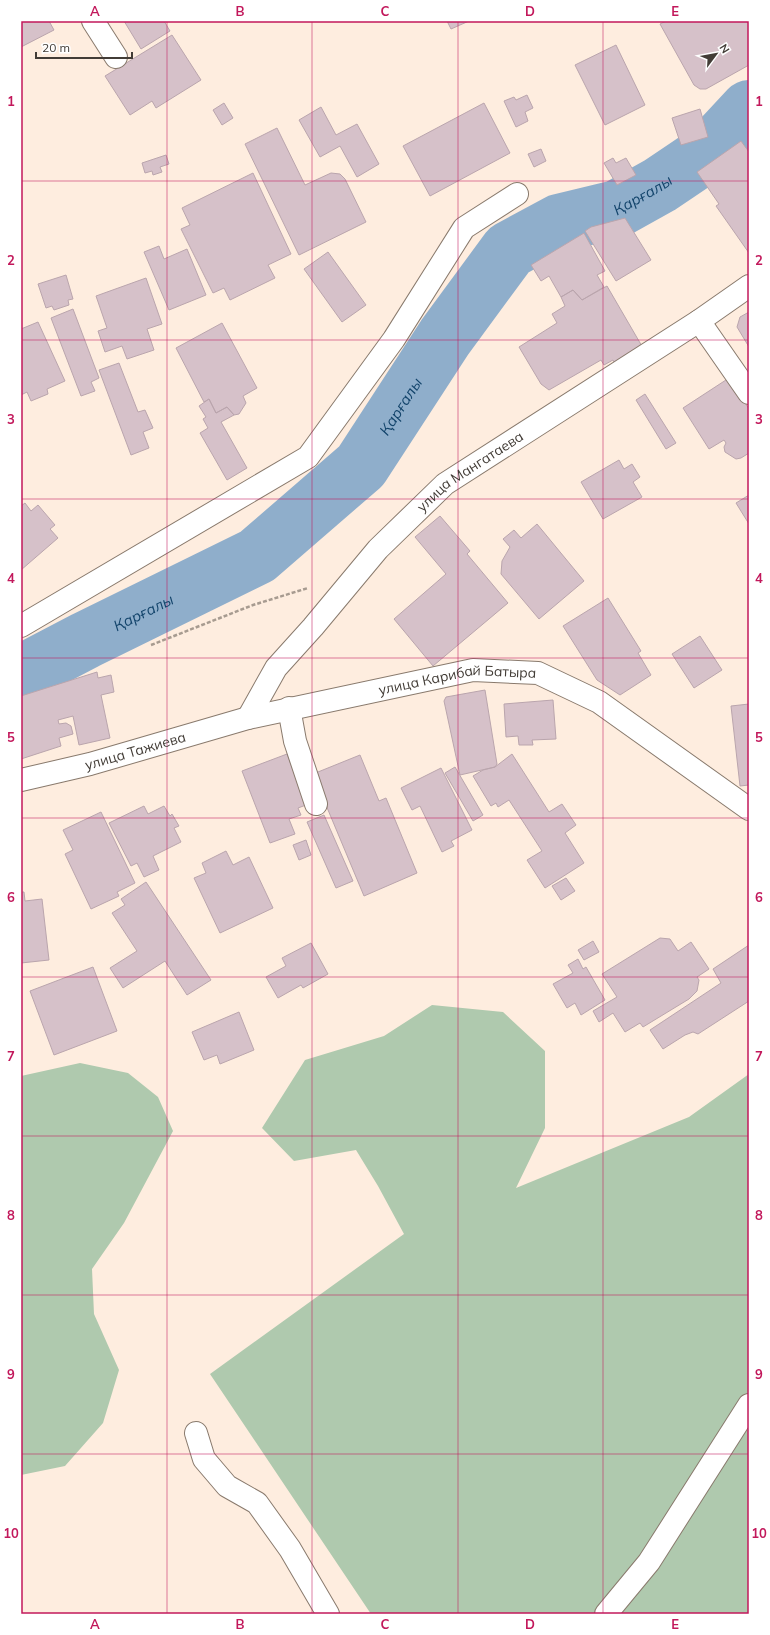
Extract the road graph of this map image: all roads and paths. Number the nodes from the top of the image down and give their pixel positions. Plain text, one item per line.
1 (93, 21) edge
2 (116, 57) dead end
3 (517, 194) dead end
4 (749, 286) edge
5 (699, 321) junction
6 (749, 393) edge
7 (345, 587) junction
8 (21, 626) edge
9 (151, 645) dead end
10 (289, 708) junction
11 (248, 718) junction
12 (21, 780) edge
13 (316, 804) dead end
14 (749, 810) edge
15 (749, 1405) edge
16 (196, 1433) dead end
17 (328, 1614) edge
18 (606, 1614) edge

1 - 2 street
3 - 8 street
4 - 5 street, улица Мангатаева
5 - 6 street
5 - 7 street, улица Мангатаева
7 - 9 path
7 - 11 street, улица Мангатаева
10 - 11 street, улица Карибай Батыра
10 - 13 street
10 - 14 street, улица Карибай Батыра
11 - 12 street, улица Тажиева
15 - 18 street
16 - 17 street

